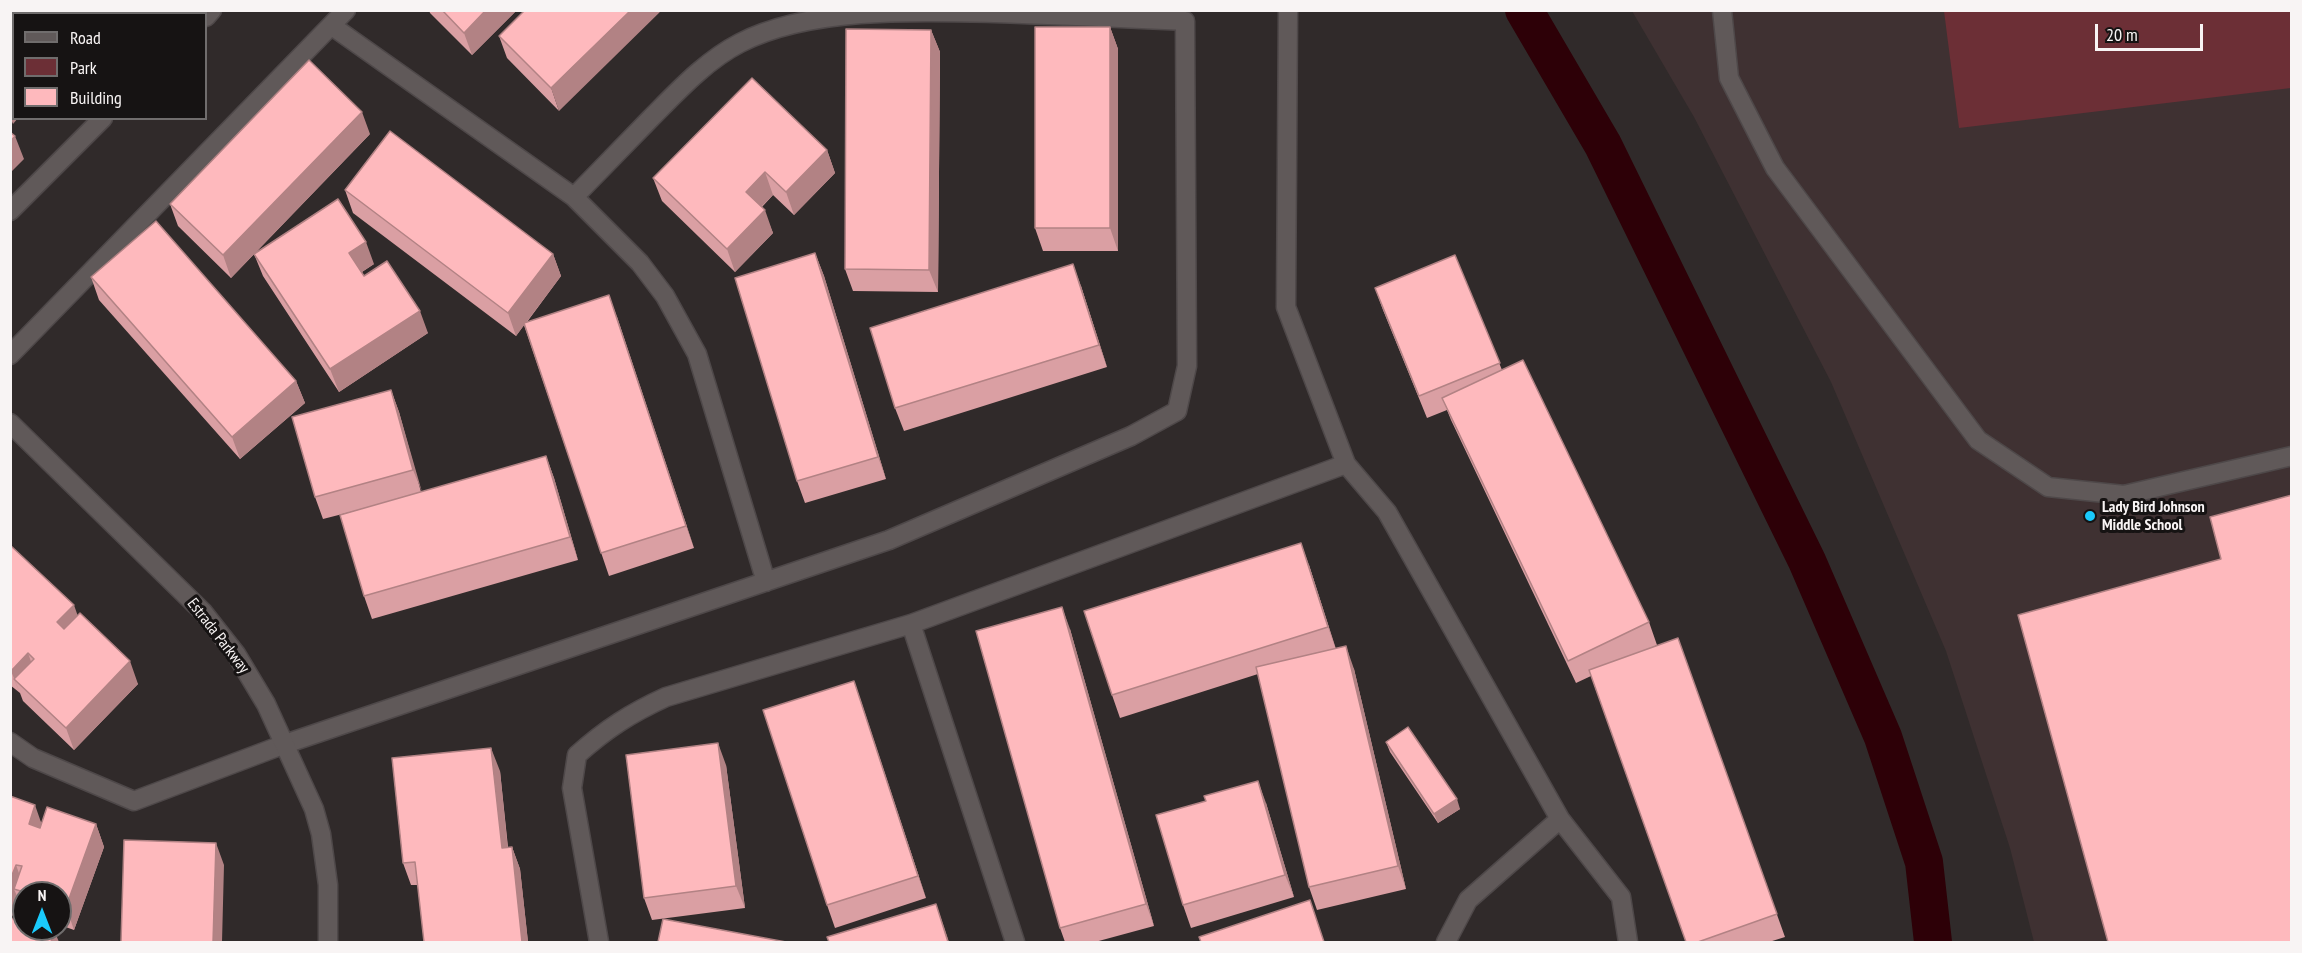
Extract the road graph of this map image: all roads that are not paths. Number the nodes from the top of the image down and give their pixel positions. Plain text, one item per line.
1 (346, 10) edge
2 (1288, 10) edge
3 (1722, 10) edge
4 (1071, 13) edge
5 (332, 26) junction
6 (101, 120) edge
7 (574, 197) junction
8 (10, 211) edge
9 (10, 355) edge
10 (10, 423) edge
11 (2292, 456) edge
12 (1346, 464) junction
13 (766, 582) junction
14 (911, 624) junction
15 (10, 742) edge
16 (285, 744) junction
17 (1560, 819) junction
18 (328, 942) edge
19 (599, 942) edge
20 (1015, 942) edge
21 (1446, 942) edge
22 (1628, 942) edge

1 - 5 street
2 - 12 street
3 - 11 street
4 - 7 street
4 - 13 street
5 - 7 street
5 - 9 street
6 - 8 street
7 - 13 street
10 - 16 street, Estrada Parkway
12 - 14 street
12 - 17 street
13 - 16 street
14 - 19 street
14 - 20 street
15 - 16 street
16 - 18 street, Estrada Parkway
17 - 21 street
17 - 22 street

